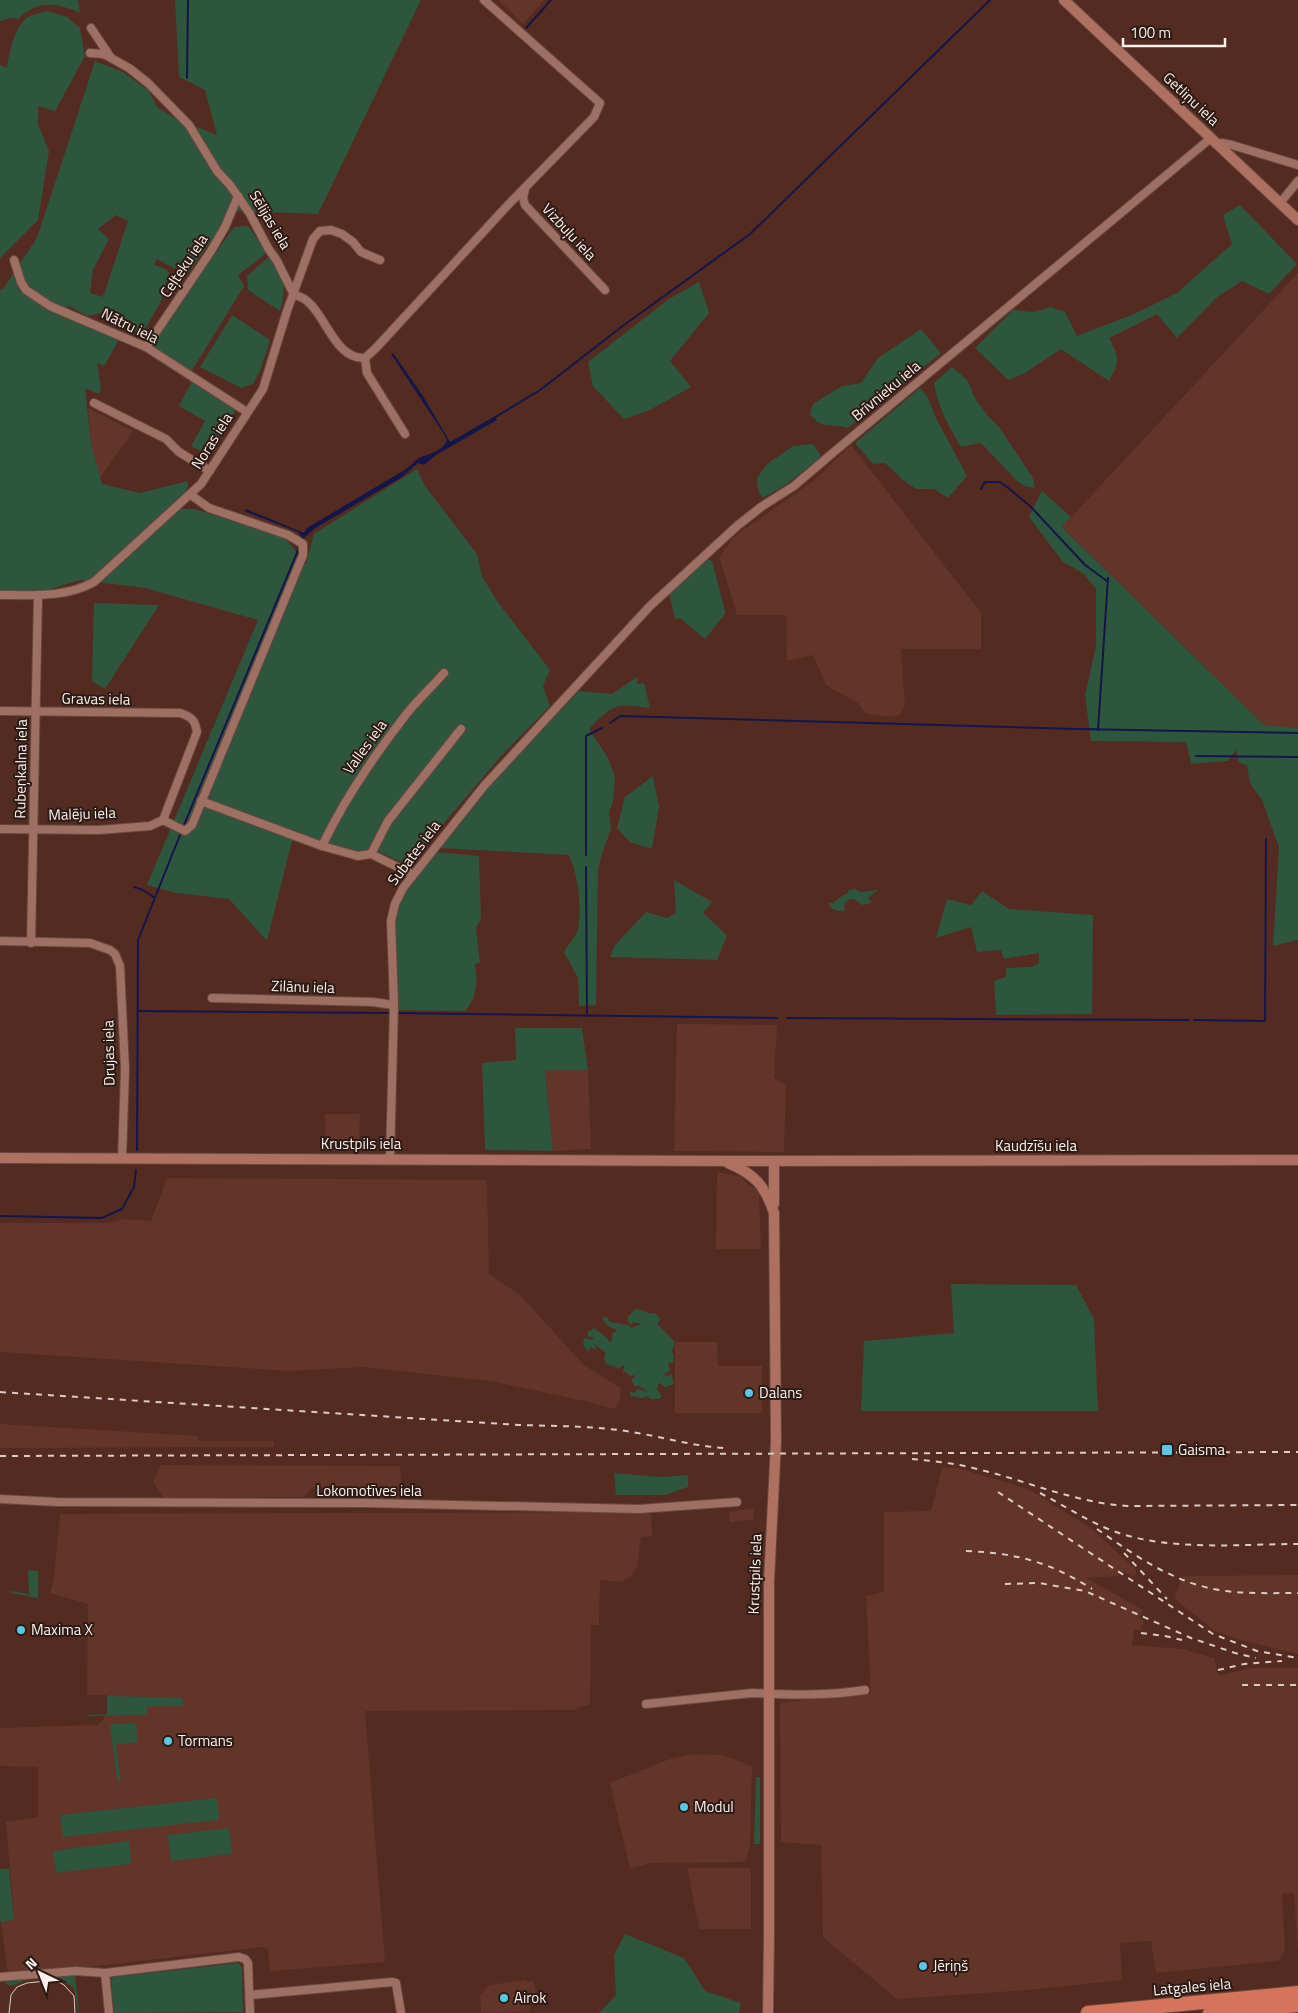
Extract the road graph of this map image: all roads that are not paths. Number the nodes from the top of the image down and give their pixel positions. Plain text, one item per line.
1 (484, 0) edge
2 (1064, 0) edge
3 (90, 28) dead end
4 (90, 53) dead end
5 (112, 58) junction
6 (1214, 142) junction
7 (1298, 165) edge
8 (1298, 181) edge
9 (525, 187) junction
10 (238, 196) junction
11 (1280, 203) junction
12 (1298, 220) edge
13 (14, 260) dead end
14 (380, 260) dead end
15 (605, 290) dead end
16 (294, 295) junction
17 (146, 347) junction
18 (365, 358) junction
19 (94, 403) dead end
20 (247, 412) junction
21 (405, 434) dead end
22 (210, 470) junction
23 (191, 495) junction
24 (0, 595) edge
25 (38, 595) junction
26 (444, 673) dead end
27 (589, 674) joint
28 (0, 712) edge
29 (36, 712) junction
30 (461, 729) dead end
31 (201, 801) junction
32 (163, 820) junction
33 (0, 828) edge
34 (33, 829) junction
35 (322, 846) junction
36 (371, 854) junction
37 (412, 874) junction
38 (0, 941) edge
39 (32, 943) junction
40 (212, 998) dead end
41 (394, 1005) junction
42 (0, 1158) edge
43 (122, 1159) junction
44 (390, 1159) junction
45 (1298, 1160) edge
46 (723, 1161) junction
47 (774, 1161) junction
48 (774, 1213) junction
49 (0, 1498) edge
50 (737, 1502) dead end
51 (865, 1690) dead end
52 (768, 1695) junction
53 (646, 1704) dead end
54 (106, 1973) junction
55 (0, 1977) edge
56 (1298, 1993) edge
57 (250, 1995) junction
58 (1298, 2005) edge
59 (109, 2013) edge
60 (250, 2013) edge
61 (401, 2013) edge
62 (768, 2013) edge
63 (1088, 2013) edge
64 (1210, 2013) edge

1 - 9 street
2 - 6 street, Getliņu iela
3 - 5 street, Sēlijas iela
4 - 5 street
5 - 10 street, Sēlijas iela
6 - 7 street
6 - 11 street, Getliņu iela
6 - 27 street, Brīvnieku iela
8 - 11 street
9 - 15 street, Vizbuļu iela
9 - 18 street
10 - 16 street, Sēlijas iela
10 - 17 street, Ceļteku iela
11 - 12 street, Getliņu iela
13 - 17 street, Nātru iela
14 - 16 street, Noras iela
16 - 18 street, Sēlijas iela
16 - 20 street, Noras iela
17 - 20 street, Nātru iela
18 - 21 street
19 - 22 street
20 - 22 street, Noras iela
22 - 23 street, Noras iela
23 - 25 street, Noras iela
23 - 31 street
24 - 25 street, Noras iela
25 - 29 street, Rubeņkalna iela
26 - 35 street, Valles iela
27 - 37 street, Subates iela
28 - 29 street, Gravas iela
29 - 32 street, Gravas iela
29 - 34 street, Rubeņkalna iela
30 - 36 street
31 - 32 street
31 - 35 street
32 - 34 street, Malēju iela
33 - 34 street, Malēju iela
34 - 39 street, Rubeņkalna iela
35 - 36 street
36 - 37 street
37 - 41 street, Subates iela
38 - 39 street
39 - 43 street, Drujas iela
40 - 41 street, Zilānu iela
41 - 44 street, Subates iela
42 - 43 street, Krustpils iela
43 - 44 street, Krustpils iela
44 - 46 street, Krustpils iela
45 - 47 street, Kaudzīšu iela
46 - 47 street, Krustpils iela
46 - 48 street, Krustpils iela
47 - 48 street
48 - 52 street, Krustpils iela
49 - 50 street, Lokomotīves iela
51 - 52 street
52 - 53 street
52 - 62 street, Krustpils iela
54 - 55 street
54 - 57 street
54 - 59 street
56 - 63 highway, Latgales iela
57 - 60 street
57 - 61 street
58 - 64 highway, Latgales iela

